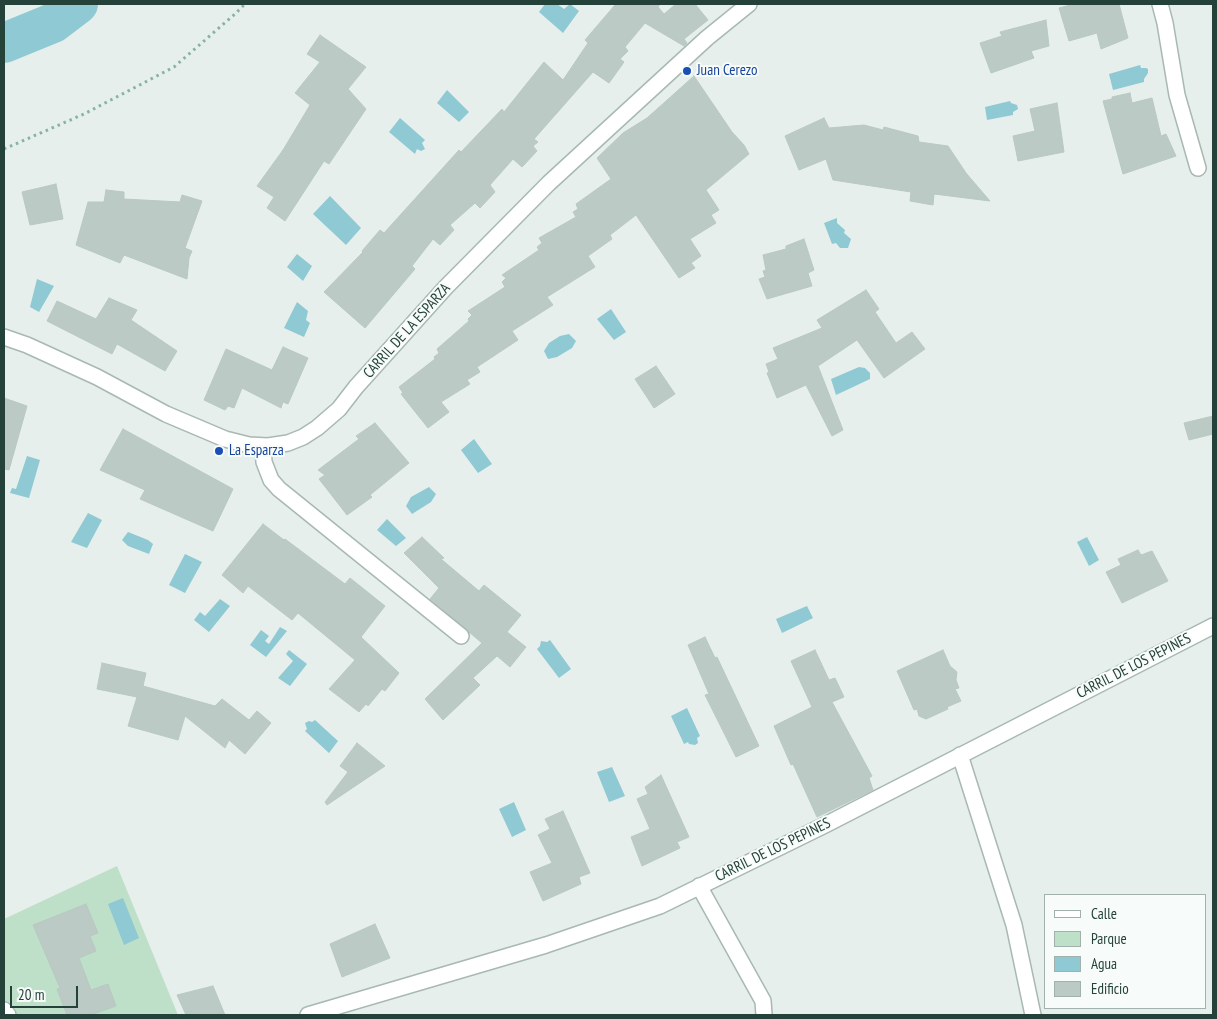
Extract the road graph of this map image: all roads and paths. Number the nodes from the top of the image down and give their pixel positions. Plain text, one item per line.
1 (245, 4) edge
2 (749, 4) edge
3 (1160, 4) edge
4 (4, 149) edge
5 (1198, 168) dead end
6 (4, 337) edge
7 (263, 446) junction
8 (1213, 626) edge
9 (461, 636) dead end
10 (960, 755) junction
11 (699, 886) junction
12 (4, 1010) edge
13 (8, 1015) edge
14 (308, 1015) edge
15 (764, 1015) edge
16 (1033, 1015) edge

1 - 4 path
2 - 7 street, CARRIL DE LA ESPARZA
3 - 5 street
6 - 7 street, CARRIL DE LA ESPARZA
7 - 9 street
8 - 10 street, CARRIL DE LOS PEPINES
10 - 11 street, CARRIL DE LOS PEPINES
10 - 16 street
11 - 14 street, CARRIL DE LOS PEPINES
11 - 15 street
12 - 13 street

